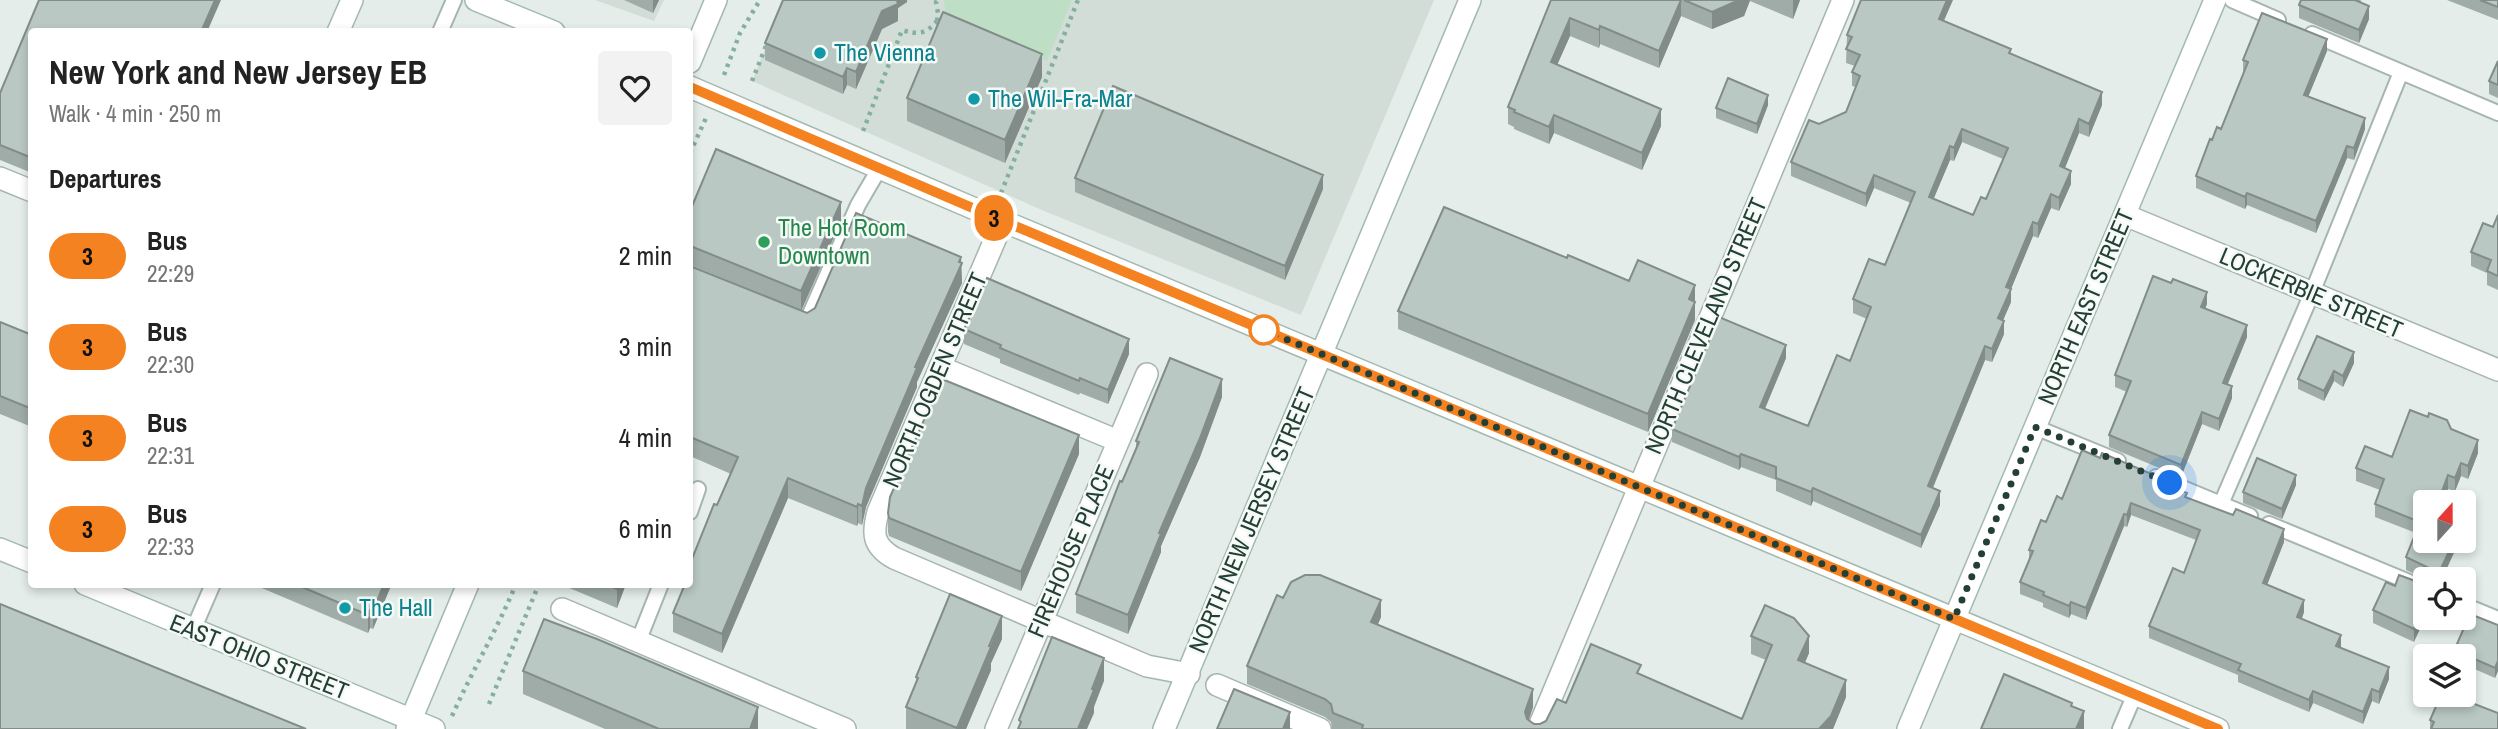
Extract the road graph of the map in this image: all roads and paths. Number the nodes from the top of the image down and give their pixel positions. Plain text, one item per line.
1 (352, 0) edge
2 (454, 0) edge
3 (476, 0) edge
4 (716, 0) edge
5 (760, 0) edge
6 (1078, 0) edge
7 (1470, 0) edge
8 (1843, 0) edge
9 (2215, 0) edge
10 (2232, 0) edge
11 (937, 1) edge
12 (937, 21) junction
13 (949, 26) edge
14 (340, 28) edge
15 (442, 28) edge
16 (544, 28) edge
17 (771, 34) edge
18 (733, 50) dead end
19 (693, 55) edge
20 (1038, 64) edge
21 (1051, 69) junction
22 (2401, 72) junction
23 (752, 81) dead end
24 (693, 89) edge
25 (715, 99) junction
26 (2498, 113) edge
27 (863, 131) dead end
28 (693, 147) edge
29 (879, 169) junction
30 (0, 178) edge
31 (28, 189) edge
32 (1002, 193) dead end
33 (2125, 215) junction
34 (1003, 221) junction
35 (2312, 293) junction
36 (793, 318) edge
37 (1321, 354) junction
38 (940, 367) junction
39 (2498, 370) edge
40 (1147, 374) dead end
41 (2035, 427) junction
42 (1118, 441) junction
43 (1639, 487) junction
44 (698, 489) dead end
45 (693, 503) edge
46 (2221, 504) junction
47 (0, 549) edge
48 (28, 560) edge
49 (2413, 584) edge
50 (100, 588) edge
51 (211, 588) edge
52 (466, 588) edge
53 (514, 588) edge
54 (537, 588) edge
55 (659, 588) edge
56 (562, 609) dead end
57 (2476, 610) edge
58 (1954, 619) junction
59 (2498, 619) edge
60 (1041, 621) junction
61 (193, 630) junction
62 (638, 642) junction
63 (1189, 674) junction
64 (1217, 685) dead end
65 (2135, 694) junction
66 (489, 704) dead end
67 (797, 720) edge
68 (409, 724) edge
69 (442, 724) edge
70 (839, 728) edge
71 (996, 729) edge
72 (1164, 729) edge
73 (1320, 729) edge
74 (1538, 729) edge
75 (1908, 729) edge
76 (2120, 729) edge
77 (2218, 729) edge

1 - 14 main road
2 - 15 lane
3 - 16 main road
4 - 19 main road
5 - 18 path
6 - 21 path
7 - 37 main road, NORTH NEW JERSEY STREET
8 - 43 main road, NORTH CLEVELAND STREET
9 - 33 main road, NORTH EAST STREET
10 - 22 lane
11 - 12 path
12 - 13 path
12 - 27 path
17 - 23 path
20 - 21 path
21 - 32 path
22 - 26 lane
22 - 35 lane
24 - 25 main road
25 - 28 path
25 - 29 main road
29 - 34 main road
29 - 36 lane
30 - 31 main road
33 - 35 main road, LOCKERBIE STREET
33 - 41 main road, NORTH EAST STREET
34 - 37 main road
34 - 38 main road, NORTH OGDEN STREET
35 - 39 main road, LOCKERBIE STREET
35 - 46 lane
37 - 43 main road
37 - 63 main road, NORTH NEW JERSEY STREET
38 - 42 main road
38 - 60 main road, NORTH OGDEN STREET
40 - 42 main road, FIREHOUSE PLACE
41 - 46 lane
41 - 58 main road, NORTH EAST STREET
42 - 60 main road, FIREHOUSE PLACE
43 - 58 main road
43 - 74 main road, NORTH CLEVELAND STREET
44 - 45 lane
46 - 49 lane
47 - 48 main road
50 - 61 main road, EAST OHIO STREET
51 - 61 lane
52 - 68 main road
53 - 69 path
54 - 66 path
55 - 62 lane
56 - 62 main road
57 - 59 lane
58 - 65 main road
58 - 75 main road, NORTH EAST STREET
60 - 63 main road
60 - 71 main road, FIREHOUSE PLACE
61 - 68 main road, EAST OHIO STREET
62 - 67 main road
63 - 72 main road, NORTH NEW JERSEY STREET
64 - 73 main road
65 - 76 lane
65 - 77 main road
67 - 70 main road
68 - 69 main road, EAST OHIO STREET

